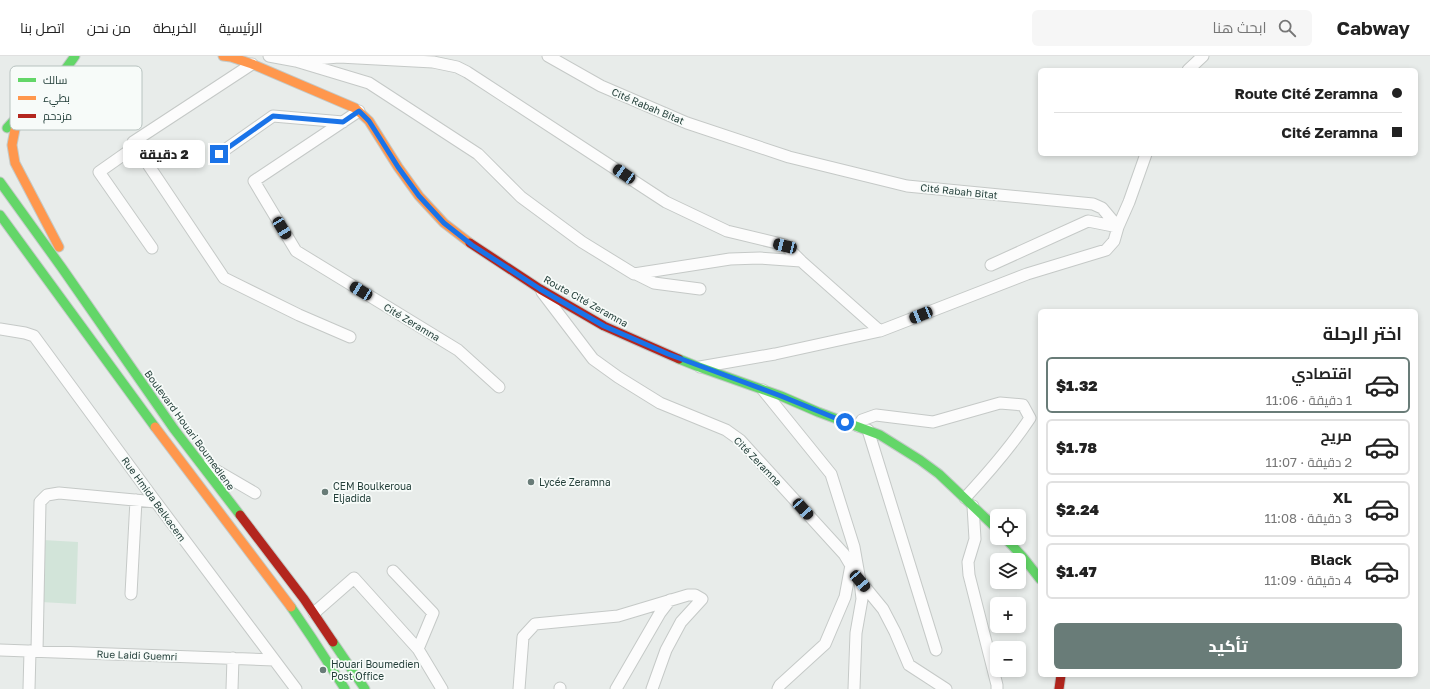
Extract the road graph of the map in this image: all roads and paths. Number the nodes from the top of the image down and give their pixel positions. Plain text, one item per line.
1 (75, 56) edge
2 (230, 56) edge
3 (269, 56) edge
4 (548, 56) edge
5 (1203, 56) edge
6 (296, 61) junction
7 (252, 64) junction
8 (68, 66) edge
9 (1190, 68) edge
10 (359, 111) junction
11 (343, 122) junction
12 (10, 125) edge
13 (14, 130) edge
14 (0, 133) edge
15 (136, 146) junction
16 (219, 154) dead end
17 (1145, 156) edge
18 (0, 182) edge
19 (0, 215) edge
20 (1118, 226) junction
21 (152, 248) dead end
22 (802, 261) junction
23 (991, 265) dead end
24 (62, 268) junction
25 (636, 274) junction
26 (540, 289) junction
27 (700, 289) dead end
28 (0, 329) edge
29 (73, 330) dead end
30 (880, 331) junction
31 (350, 337) dead end
32 (699, 367) junction
33 (499, 386) dead end
34 (762, 389) junction
35 (863, 428) junction
36 (177, 456) junction
37 (196, 460) junction
38 (255, 493) dead end
39 (965, 498) junction
40 (136, 500) junction
41 (156, 502) junction
42 (973, 506) junction
43 (990, 522) edge
44 (1012, 545) edge
45 (850, 565) junction
46 (393, 571) dead end
47 (1038, 576) edge
48 (860, 581) junction
49 (131, 594) dead end
50 (670, 600) junction
51 (314, 613) junction
52 (418, 649) junction
53 (0, 650) edge
54 (936, 650) dead end
55 (33, 651) junction
56 (233, 658) junction
57 (274, 660) junction
58 (1061, 677) edge
59 (857, 686) edge
60 (29, 689) edge
61 (232, 689) edge
62 (296, 689) edge
63 (345, 689) edge
64 (365, 689) edge
65 (442, 689) edge
66 (519, 689) edge
67 (616, 689) edge
68 (652, 689) edge
69 (778, 689) edge
70 (946, 689) edge
71 (996, 689) edge
72 (1059, 689) edge

1 - 8 main road
2 - 7 main road, Route Cité Zeramna
3 - 6 street
4 - 20 street, Cité Rabah Bitat
5 - 9 street
6 - 22 street
6 - 25 street
7 - 10 main road, Route Cité Zeramna
7 - 15 street
10 - 11 street, Cité Zeramna
10 - 26 main road, Route Cité Zeramna
11 - 16 street
11 - 33 street, Cité Zeramna
12 - 14 main road
13 - 24 main road
15 - 21 street
15 - 31 street
17 - 20 street
18 - 24 main road, Boulevard Houari Boumediene
19 - 36 main road
20 - 23 street
20 - 30 street
22 - 25 street
22 - 30 street
24 - 37 main road, Boulevard Houari Boumediene
25 - 27 street
26 - 32 main road, Route Cité Zeramna
26 - 45 street, Cité Zeramna
28 - 41 street, Rue Hmida Belkacem
29 - 36 main road
30 - 32 street
32 - 34 main road, Route Cité Zeramna
34 - 35 main road, Route Cité Zeramna
34 - 48 street, Cité Zeramna
35 - 39 main road, Route Cité Zeramna
35 - 39 street
35 - 54 street
36 - 63 main road
37 - 38 street
37 - 51 main road, Boulevard Houari Boumediene
39 - 42 main road, Route Cité Zeramna
40 - 41 street
40 - 49 street
40 - 55 street
41 - 57 street, Rue Hmida Belkacem
42 - 43 main road, Route Cité Zeramna
42 - 71 street
44 - 47 main road
45 - 48 street, Cité Zeramna
45 - 69 street
46 - 52 street
48 - 59 street, Cité Zeramna
48 - 70 street
50 - 66 street
50 - 67 street
50 - 68 street
51 - 52 street
51 - 64 main road, Boulevard Houari Boumediene
52 - 65 street
53 - 55 street, Rue Laidi Guemri
55 - 56 street, Rue Laidi Guemri
55 - 60 street
56 - 57 street, Rue Laidi Guemri
56 - 61 street
57 - 62 street, Rue Hmida Belkacem
58 - 72 main road

